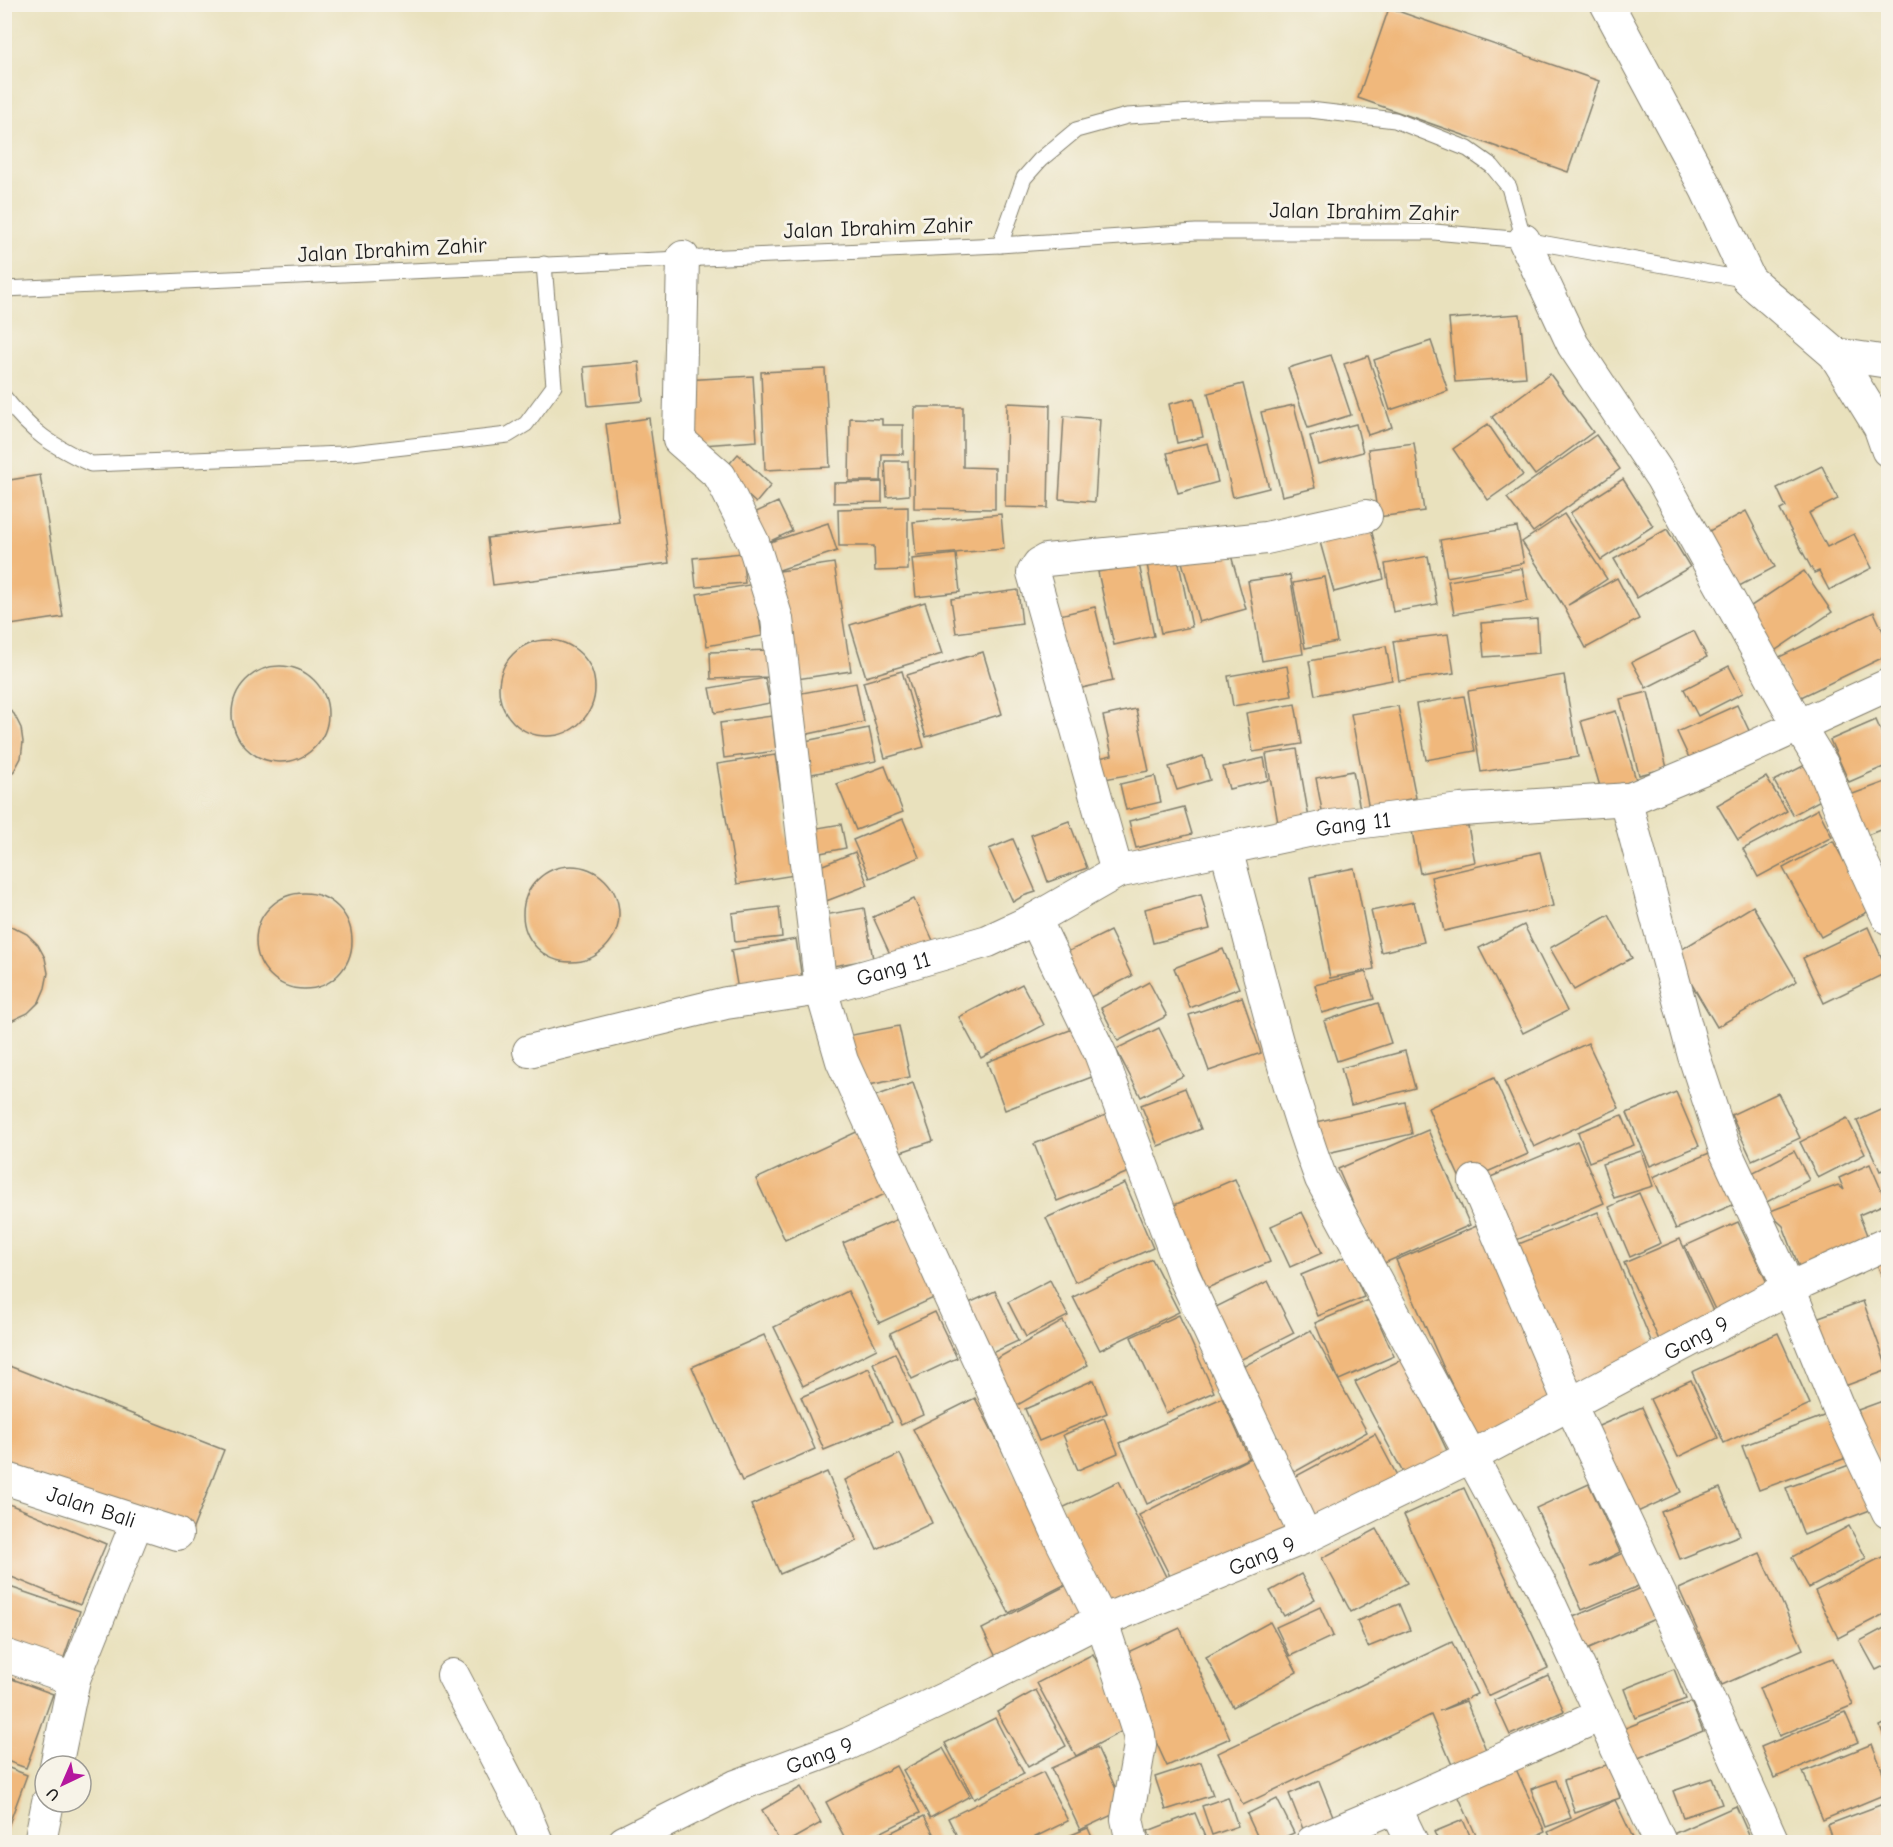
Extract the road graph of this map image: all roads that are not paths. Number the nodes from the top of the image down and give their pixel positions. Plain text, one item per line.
1 (1607, 4) edge
2 (1524, 240) junction
3 (1000, 244) junction
4 (683, 258) junction
5 (544, 264) junction
6 (1749, 280) junction
7 (4, 289) edge
8 (1835, 354) junction
9 (1888, 362) edge
10 (4, 397) edge
11 (1888, 450) edge
12 (1366, 516) dead end
13 (1888, 685) edge
14 (1799, 726) junction
15 (1625, 799) junction
16 (1226, 849) junction
17 (1117, 872) junction
18 (1888, 918) edge
19 (1035, 919) junction
20 (821, 988) junction
21 (529, 1051) dead end
22 (1476, 1181) dead end
23 (1888, 1243) edge
24 (1789, 1288) junction
25 (1570, 1404) junction
26 (1473, 1456) junction
27 (4, 1478) edge
28 (1888, 1512) edge
29 (137, 1522) junction
30 (177, 1534) dead end
31 (1306, 1537) junction
32 (1102, 1622) junction
33 (4, 1655) edge
34 (453, 1675) dead end
35 (74, 1679) junction
36 (1601, 1715) junction
37 (58, 1754) edge
38 (1395, 1807) junction
39 (46, 1814) edge
40 (40, 1842) edge
41 (537, 1842) edge
42 (624, 1842) edge
43 (1131, 1842) edge
44 (1312, 1842) edge
45 (1412, 1842) edge
46 (1660, 1842) edge
47 (1773, 1842) edge

1 - 6 main road
2 - 3 lane, Jalan Ibrahim Zahir
2 - 3 lane
2 - 6 lane, Jalan Ibrahim Zahir
2 - 14 street
3 - 4 lane, Jalan Ibrahim Zahir
4 - 5 lane, Jalan Ibrahim Zahir
4 - 20 street
5 - 7 lane, Jalan Ibrahim Zahir
5 - 10 lane
6 - 8 main road
8 - 9 street
8 - 11 main road
12 - 17 street
13 - 14 street, Gang 11
14 - 15 street, Gang 11
14 - 18 street
15 - 16 street, Gang 11
15 - 24 street
16 - 17 street, Gang 11
16 - 26 street
17 - 19 street, Gang 11
19 - 20 street, Gang 11
19 - 31 street
20 - 21 street, Gang 11
20 - 32 street
22 - 25 street
23 - 24 street, Gang 9
24 - 25 street, Gang 9
24 - 28 street
25 - 26 street, Gang 9
25 - 47 street
26 - 31 street, Gang 9
26 - 36 street
27 - 29 street, Jalan Bali
29 - 30 street, Jalan Bali
29 - 35 street
31 - 32 street, Gang 9
32 - 42 street, Gang 9
32 - 43 street
33 - 35 street
34 - 41 street
35 - 37 street
36 - 38 street
36 - 46 street
38 - 44 street
38 - 45 street
39 - 40 street

